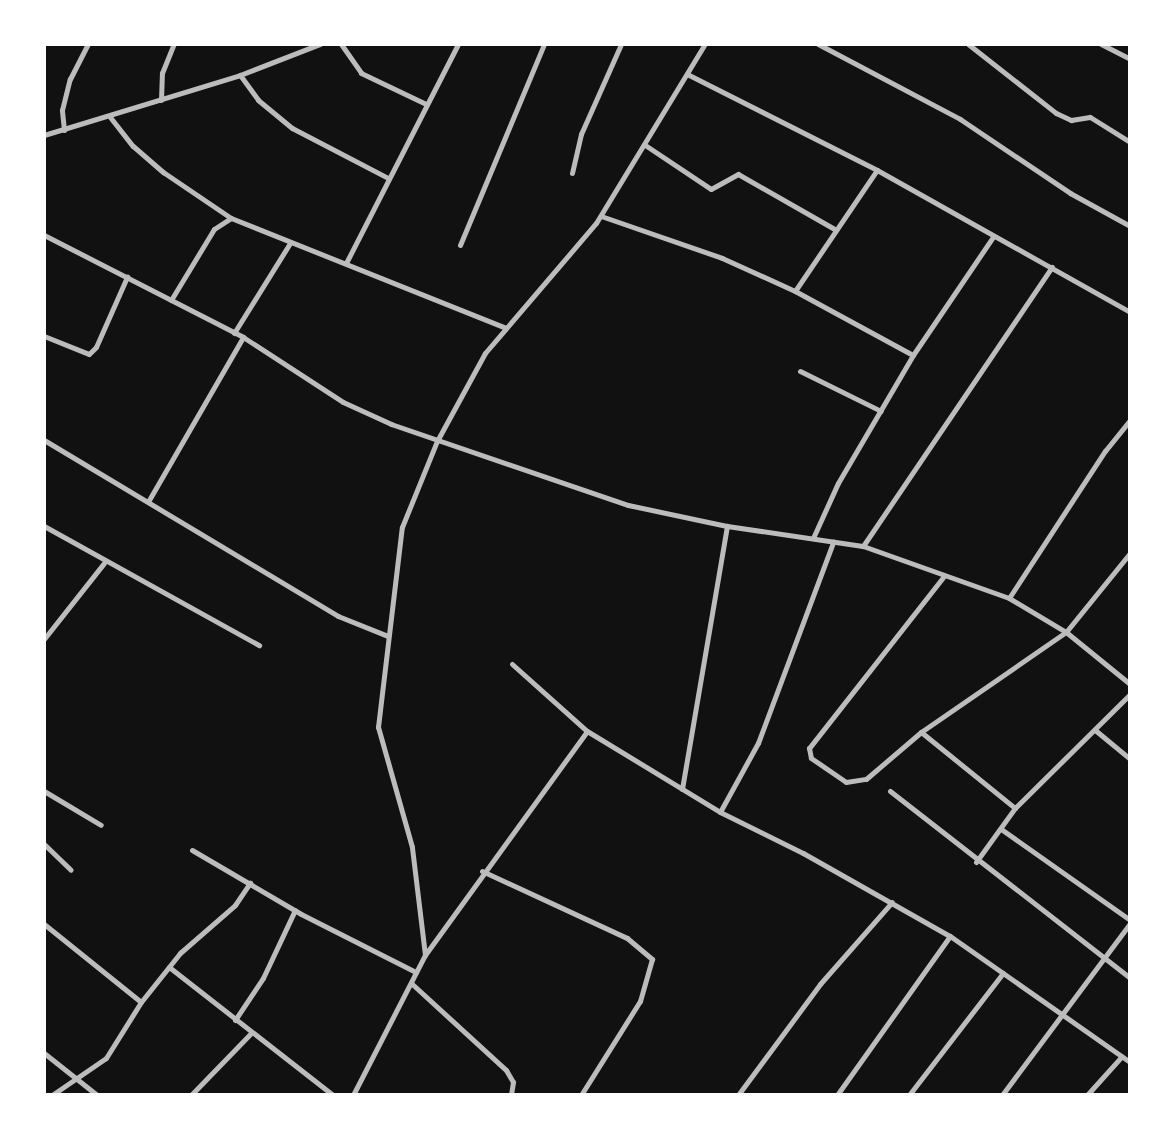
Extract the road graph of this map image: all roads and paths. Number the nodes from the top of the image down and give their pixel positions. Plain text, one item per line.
1 (88, 44) edge
2 (174, 44) edge
3 (320, 44) edge
4 (341, 44) edge
5 (458, 44) edge
6 (544, 44) edge
7 (621, 44) edge
8 (705, 44) edge
9 (818, 44) edge
10 (968, 44) edge
11 (1101, 44) edge
12 (1130, 60) edge
13 (687, 74) junction
14 (240, 75) junction
15 (161, 100) junction
16 (426, 104) junction
17 (110, 117) junction
18 (64, 130) junction
19 (44, 135) edge
20 (1130, 142) edge
21 (645, 145) junction
22 (877, 170) junction
23 (572, 173) dead end
24 (388, 178) junction
25 (601, 216) junction
26 (231, 218) junction
27 (1130, 226) edge
28 (836, 230) junction
29 (44, 235) edge
30 (993, 237) junction
31 (290, 243) junction
32 (460, 244) dead end
33 (346, 263) junction
34 (1052, 267) junction
35 (127, 277) junction
36 (795, 291) junction
37 (171, 300) junction
38 (1130, 312) edge
39 (506, 328) junction
40 (234, 333) junction
41 (44, 336) edge
42 (243, 337) junction
43 (913, 355) junction
44 (800, 371) dead end
45 (881, 411) junction
46 (1130, 420) edge
47 (44, 440) edge
48 (437, 440) junction
49 (149, 500) junction
50 (44, 526) edge
51 (727, 526) junction
52 (813, 538) junction
53 (833, 542) junction
54 (863, 546) junction
55 (1130, 553) edge
56 (104, 563) junction
57 (944, 576) junction
58 (1009, 598) junction
59 (1066, 632) junction
60 (388, 636) junction
61 (44, 639) edge
62 (259, 645) dead end
63 (512, 664) dead end
64 (1130, 684) edge
65 (1130, 694) edge
66 (1095, 730) junction
67 (587, 731) junction
68 (921, 732) junction
69 (1130, 758) edge
70 (682, 789) junction
71 (890, 790) dead end
72 (44, 791) edge
73 (1015, 808) junction
74 (720, 812) junction
75 (102, 825) dead end
76 (1002, 829) junction
77 (44, 845) edge
78 (192, 850) dead end
79 (976, 862) junction
80 (71, 870) dead end
81 (482, 871) junction
82 (250, 883) junction
83 (892, 902) junction
84 (295, 910) junction
85 (1130, 921) edge
86 (44, 924) edge
87 (950, 936) junction
88 (425, 955) junction
89 (1106, 960) junction
90 (169, 967) junction
91 (416, 972) junction
92 (1003, 973) junction
93 (1130, 978) edge
94 (411, 983) junction
95 (141, 1002) junction
96 (1064, 1015) junction
97 (235, 1020) junction
98 (251, 1033) junction
99 (44, 1053) edge
100 (1122, 1056) junction
101 (1130, 1062) edge
102 (79, 1077) junction
103 (52, 1095) edge
104 (97, 1095) edge
105 (191, 1095) edge
106 (332, 1095) edge
107 (353, 1095) edge
108 (511, 1095) edge
109 (581, 1095) edge
110 (738, 1095) edge
111 (837, 1095) edge
112 (909, 1095) edge
113 (1002, 1095) edge
114 (1087, 1095) edge

1 - 18 street
2 - 15 street
3 - 14 street
4 - 16 street
5 - 16 street
6 - 32 street
7 - 23 street
8 - 13 street
9 - 27 street
10 - 20 street
11 - 12 street
13 - 21 street
13 - 22 street
14 - 15 street
14 - 24 street
15 - 17 street
16 - 24 street
17 - 18 street
17 - 26 street
18 - 19 street
21 - 25 street
21 - 28 street
22 - 28 street
22 - 30 street
24 - 33 street
25 - 36 street
25 - 39 street
26 - 31 street
26 - 37 street
28 - 36 street
29 - 35 street
30 - 34 street
30 - 43 street
31 - 33 street
31 - 40 street
33 - 39 street
34 - 38 street
34 - 54 street
35 - 37 street
35 - 41 street
36 - 43 street
37 - 40 street
39 - 48 street
40 - 42 street
42 - 48 street
42 - 49 street
43 - 45 street
44 - 45 street
45 - 52 street
46 - 58 street
47 - 49 street
48 - 51 street
48 - 60 street
49 - 60 street
50 - 56 street
51 - 52 street
51 - 70 street
52 - 53 street
53 - 54 street
53 - 74 street
54 - 57 street
55 - 59 street
56 - 61 street
56 - 62 street
57 - 58 street
57 - 68 street
58 - 59 street
59 - 64 street
59 - 68 street
60 - 88 street
63 - 67 street
65 - 66 street
66 - 69 street
66 - 73 street
67 - 70 street
67 - 81 street
68 - 73 street
70 - 74 street
71 - 79 street
72 - 75 street
73 - 76 street
74 - 83 street
76 - 79 street
76 - 85 street
77 - 80 street
78 - 82 street
79 - 89 street
81 - 88 street
81 - 109 street
82 - 84 street
82 - 90 street
83 - 87 street
83 - 110 street
84 - 91 street
84 - 97 street
85 - 89 street
86 - 95 street
87 - 92 street
87 - 111 street
88 - 91 street
89 - 93 street
89 - 96 street
90 - 95 street
90 - 97 street
91 - 94 street
92 - 96 street
92 - 112 street
94 - 107 street
94 - 108 street
95 - 102 street
96 - 100 street
96 - 113 street
97 - 98 street
98 - 105 street
98 - 106 street
99 - 102 street
100 - 101 street
100 - 114 street
102 - 103 street
102 - 104 street

